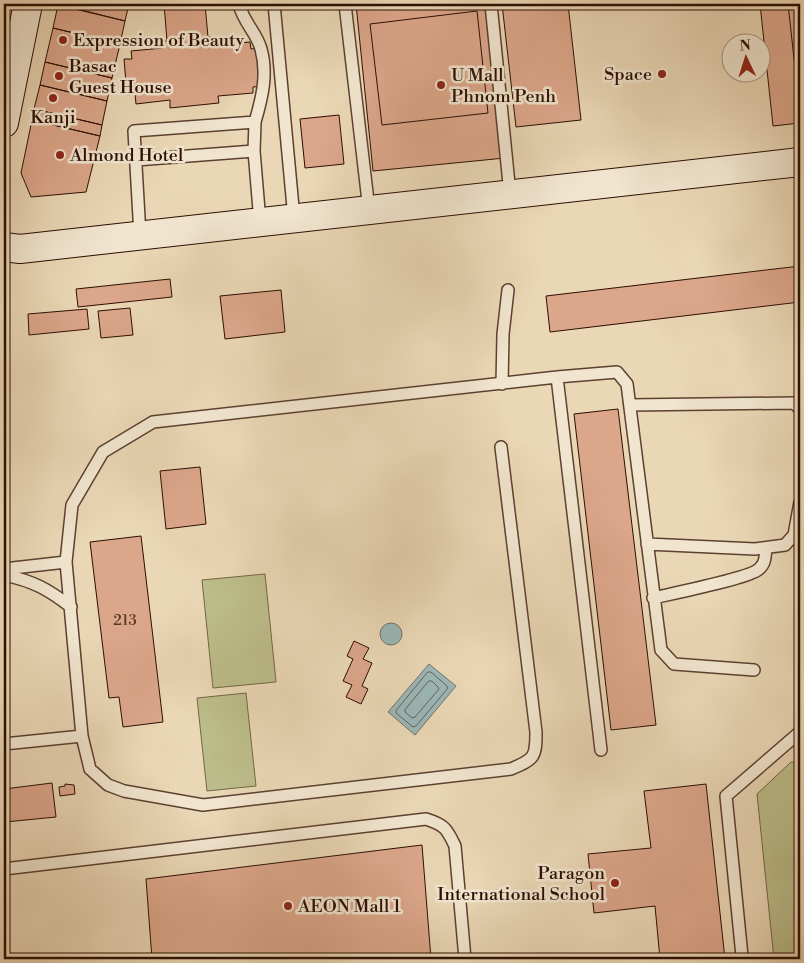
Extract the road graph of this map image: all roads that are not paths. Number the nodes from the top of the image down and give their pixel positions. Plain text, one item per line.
1 (28, 4) edge
2 (239, 4) edge
3 (274, 4) edge
4 (345, 4) edge
5 (491, 4) edge
6 (255, 122) junction
7 (4, 123) edge
8 (254, 151) junction
9 (136, 160) junction
10 (800, 162) edge
11 (510, 194) junction
12 (369, 210) junction
13 (294, 218) junction
14 (260, 222) junction
15 (140, 236) junction
16 (4, 247) edge
17 (508, 290) dead end
18 (557, 377) junction
19 (502, 384) junction
20 (630, 405) junction
21 (800, 409) edge
22 (500, 447) dead end
23 (800, 502) edge
24 (646, 544) junction
25 (766, 548) junction
26 (66, 562) junction
27 (4, 569) edge
28 (4, 575) edge
29 (653, 598) junction
30 (71, 607) junction
31 (754, 670) dead end
32 (800, 732) edge
33 (82, 736) junction
34 (4, 744) edge
35 (601, 750) dead end
36 (4, 869) edge
37 (742, 956) dead end
38 (465, 959) edge

1 - 7 main road
2 - 6 lane
3 - 13 lane
4 - 12 lane
5 - 11 lane
6 - 8 lane
6 - 9 lane
8 - 9 lane
8 - 14 lane
9 - 15 lane
10 - 11 main road
11 - 12 main road
12 - 13 main road
13 - 14 main road
14 - 15 main road
15 - 16 main road
17 - 19 lane
18 - 19 lane
18 - 20 lane
18 - 35 lane
19 - 26 lane
20 - 21 lane
20 - 24 lane
22 - 33 lane
23 - 25 lane
24 - 25 lane
24 - 29 lane
25 - 29 lane
26 - 27 lane
26 - 30 lane
28 - 30 lane
29 - 31 lane
30 - 33 lane
32 - 37 lane
33 - 34 lane
36 - 38 lane

